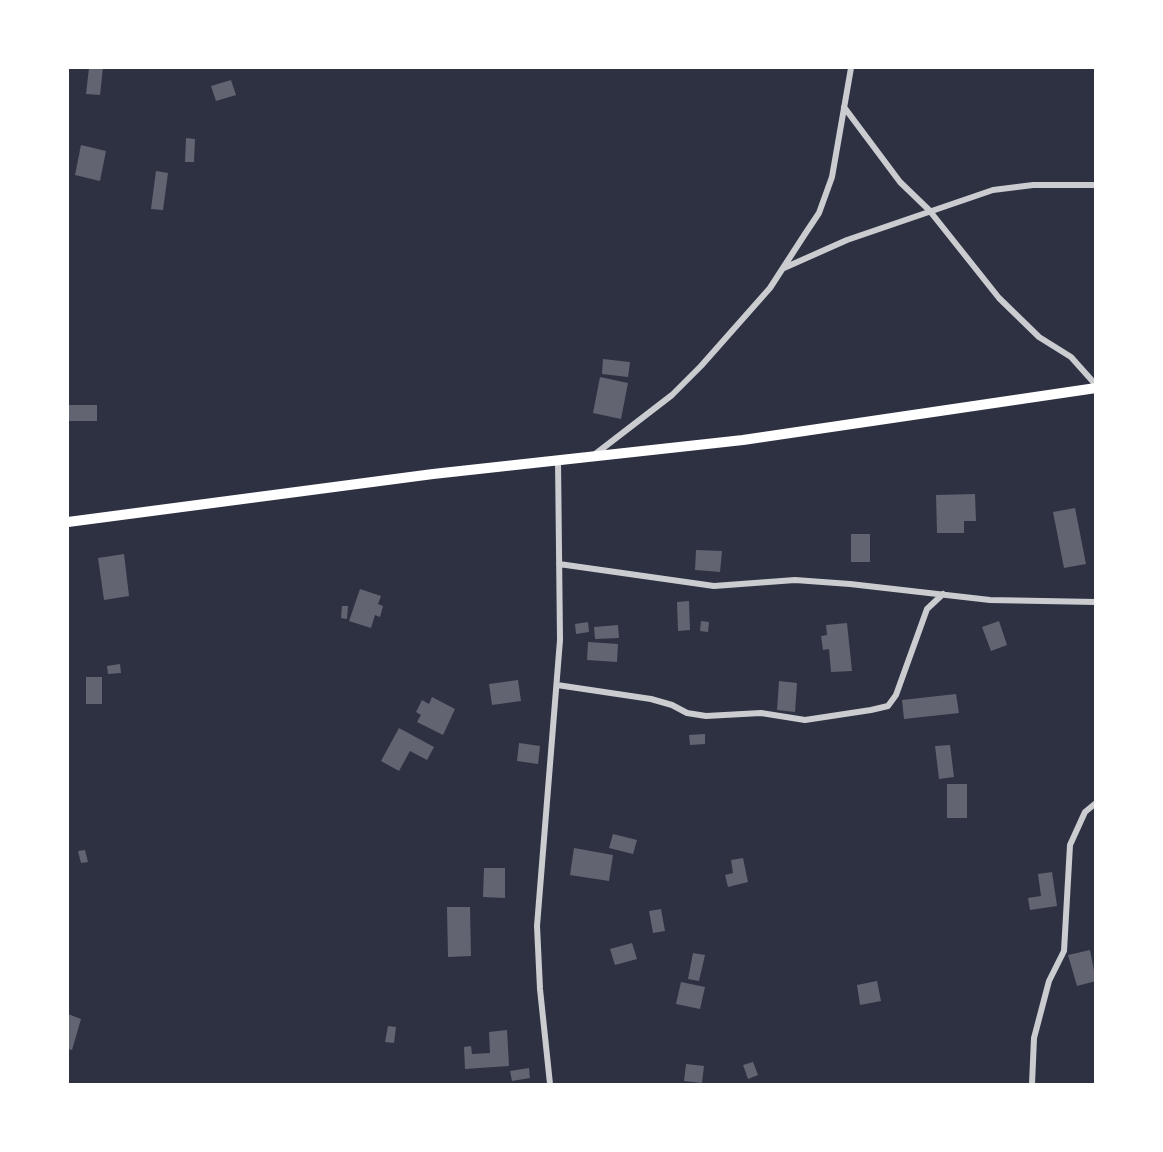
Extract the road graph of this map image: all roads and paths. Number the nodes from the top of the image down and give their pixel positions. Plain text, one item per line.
1 (851, 68) edge
2 (843, 107) junction
3 (1095, 185) edge
4 (929, 210) junction
5 (783, 268) junction
6 (1095, 386) edge
7 (591, 457) junction
8 (558, 460) junction
9 (68, 522) edge
10 (560, 564) junction
11 (943, 594) junction
12 (1095, 602) edge
13 (557, 685) junction
14 (1095, 803) edge
15 (550, 1084) edge
16 (1032, 1084) edge

1 - 2 street
2 - 4 street
2 - 5 street
3 - 4 street
4 - 5 street
4 - 6 street
5 - 7 street
6 - 7 main road
7 - 8 main road
8 - 9 main road
8 - 10 street
10 - 11 street
10 - 13 street
11 - 12 street
11 - 13 street
13 - 15 street
14 - 16 street

